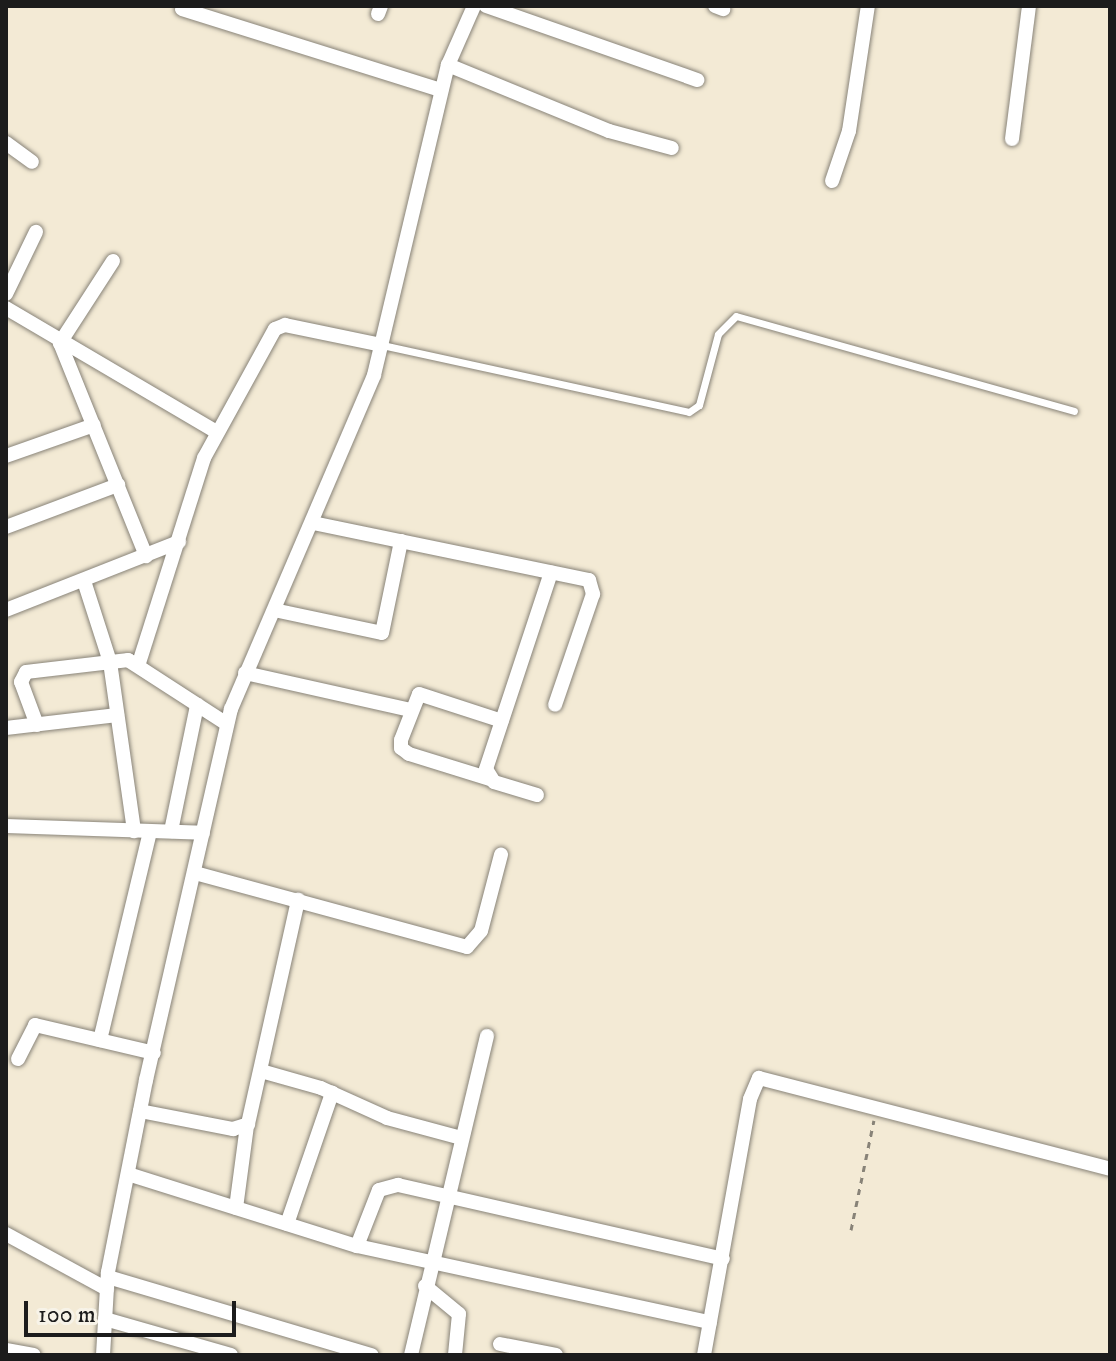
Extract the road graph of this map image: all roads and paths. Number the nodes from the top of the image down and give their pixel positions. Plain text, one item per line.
1 (474, 6) edge
2 (486, 6) edge
3 (868, 6) edge
4 (1029, 6) edge
5 (182, 9) dead end
6 (448, 65) junction
7 (697, 80) dead end
8 (441, 90) junction
9 (1012, 139) dead end
10 (6, 143) edge
11 (672, 148) dead end
12 (32, 162) dead end
13 (832, 181) dead end
14 (36, 232) dead end
15 (113, 261) dead end
16 (6, 294) edge
17 (6, 308) edge
18 (60, 343) junction
19 (382, 345) junction
20 (1074, 411) dead end
21 (94, 425) junction
22 (215, 431) junction
23 (6, 456) edge
24 (118, 485) junction
25 (313, 523) junction
26 (6, 527) edge
27 (401, 541) junction
28 (179, 542) junction
29 (146, 556) junction
30 (551, 572) junction
31 (84, 581) junction
32 (6, 610) edge
33 (274, 610) junction
34 (110, 662) junction
35 (139, 663) junction
36 (245, 673) junction
37 (197, 705) junction
38 (555, 705) dead end
39 (410, 710) junction
40 (117, 715) junction
41 (502, 721) junction
42 (227, 724) junction
43 (37, 725) junction
44 (6, 728) edge
45 (490, 779) junction
46 (537, 795) dead end
47 (6, 826) edge
48 (134, 831) junction
49 (171, 831) junction
50 (150, 832) junction
51 (203, 833) junction
52 (501, 855) dead end
53 (195, 873) junction
54 (298, 900) junction
55 (487, 1036) dead end
56 (100, 1040) junction
57 (154, 1053) junction
58 (18, 1059) dead end
59 (261, 1071) junction
60 (332, 1093) junction
61 (876, 1110) junction
62 (140, 1111) junction
63 (247, 1126) junction
64 (461, 1138) junction
65 (1110, 1169) edge
66 (128, 1174) junction
67 (447, 1195) junction
68 (236, 1208) junction
69 (287, 1224) junction
70 (851, 1230) dead end
71 (6, 1234) edge
72 (357, 1246) junction
73 (723, 1259) junction
74 (431, 1263) junction
75 (107, 1283) junction
76 (425, 1286) junction
77 (105, 1319) junction
78 (710, 1322) junction
79 (500, 1344) dead end
80 (6, 1350) edge
81 (222, 1354) edge
82 (34, 1355) edge
83 (103, 1355) edge
84 (372, 1355) edge
85 (411, 1355) edge
86 (455, 1355) edge
87 (556, 1355) edge
88 (704, 1355) edge

1 - 6 street
2 - 7 street
3 - 13 street
4 - 9 street
5 - 8 street
6 - 8 street
6 - 11 street
8 - 19 street
10 - 12 street
14 - 16 street
15 - 18 street
17 - 18 street
18 - 21 street
18 - 22 street
19 - 20 lane
19 - 22 street
19 - 25 street
21 - 23 street
21 - 24 street
22 - 28 street
24 - 26 street
24 - 29 street
25 - 27 street
25 - 33 street
27 - 30 street
27 - 33 street
28 - 29 street
28 - 35 street
29 - 31 street
30 - 38 street
30 - 41 street
31 - 32 street
31 - 34 street
33 - 36 street
34 - 35 street
34 - 40 street
34 - 43 street
35 - 37 street
36 - 39 street
36 - 42 street
37 - 42 street
37 - 49 street
39 - 41 street
39 - 45 street
40 - 43 street
40 - 48 street
41 - 45 street
42 - 51 street
43 - 44 street
45 - 46 street
47 - 48 street
48 - 50 street
49 - 50 street
49 - 51 street
50 - 56 street
51 - 53 street
52 - 54 street
53 - 54 street
53 - 57 street
54 - 59 street
55 - 64 street
56 - 57 street
56 - 58 street
57 - 62 street
59 - 60 street
59 - 63 street
60 - 64 street
60 - 69 street
61 - 65 street
61 - 70 path
61 - 73 street
62 - 63 street
62 - 66 street
63 - 68 street
64 - 67 street
66 - 68 street
66 - 75 street
67 - 72 street
67 - 73 street
67 - 74 street
68 - 69 street
69 - 72 street
71 - 75 street
72 - 74 street
73 - 78 street
74 - 76 street
74 - 78 street
75 - 77 street
75 - 84 street
76 - 85 street
76 - 86 street
77 - 81 street
77 - 83 street
78 - 88 street
79 - 87 street
80 - 82 street

